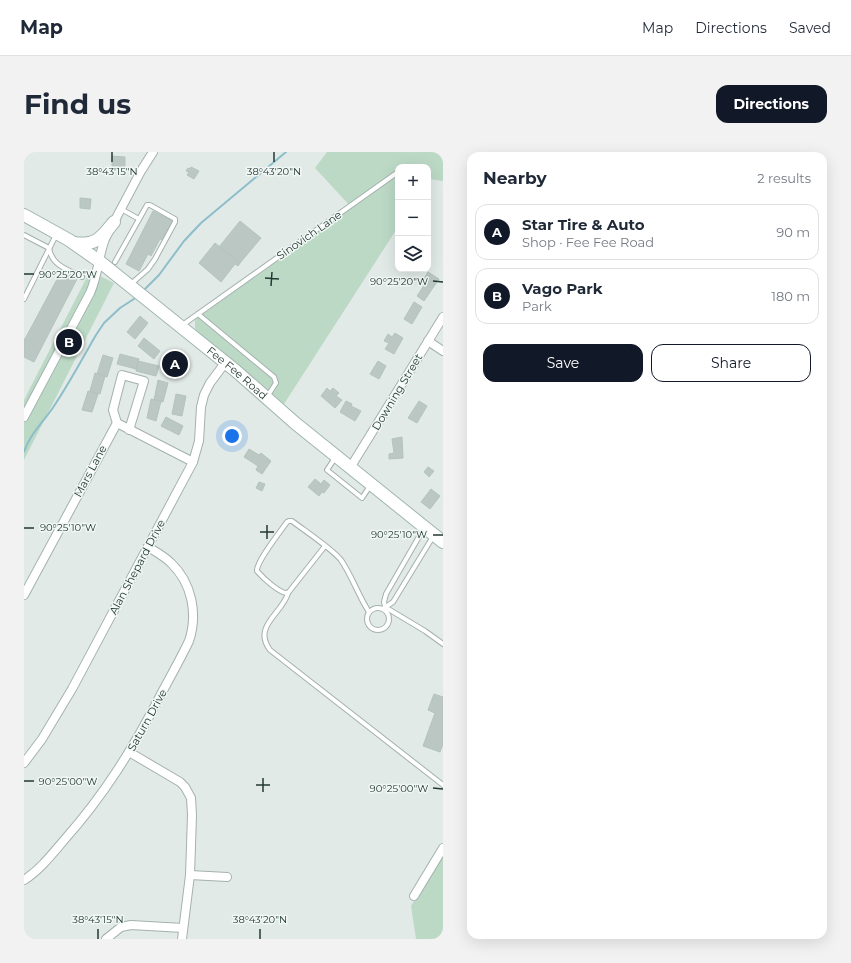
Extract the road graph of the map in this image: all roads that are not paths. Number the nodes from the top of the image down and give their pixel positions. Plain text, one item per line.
1 (153, 152) edge
2 (395, 174) edge
3 (121, 209) junction
4 (24, 216) edge
5 (139, 219) junction
6 (114, 222) junction
7 (57, 233) junction
8 (24, 235) edge
9 (72, 242) junction
10 (49, 248) junction
11 (99, 262) junction
12 (115, 262) dead end
13 (82, 277) dead end
14 (130, 286) junction
15 (24, 299) edge
16 (198, 314) junction
17 (443, 317) edge
18 (181, 326) junction
19 (428, 341) junction
20 (443, 350) edge
21 (225, 363) junction
22 (266, 398) junction
23 (24, 417) edge
24 (117, 423) junction
25 (130, 430) junction
26 (337, 456) junction
27 (192, 462) junction
28 (350, 468) junction
29 (372, 485) junction
30 (434, 535) edge
31 (325, 546) junction
32 (148, 547) junction
33 (288, 593) junction
34 (24, 595) edge
35 (384, 608) junction
36 (369, 612) junction
37 (443, 644) edge
38 (130, 752) junction
39 (24, 763) edge
40 (443, 785) edge
41 (443, 848) edge
42 (190, 875) junction
43 (227, 877) dead end
44 (24, 880) edge
45 (414, 896) dead end
46 (183, 928) junction
47 (106, 939) edge
48 (182, 939) edge

1 - 3 street
2 - 16 lane, Sinovich Lane
3 - 5 lane
3 - 6 street
4 - 7 street, Fee Fee Road
5 - 12 lane
5 - 14 lane
6 - 9 street
6 - 11 street
7 - 9 street, Fee Fee Road
7 - 10 lane
8 - 10 lane
9 - 11 street, Fee Fee Road
10 - 13 lane
10 - 15 lane
11 - 14 street, Fee Fee Road
11 - 23 street
14 - 18 street, Fee Fee Road
16 - 18 lane, Sinovich Lane
16 - 22 lane
17 - 19 street, Downing Street
18 - 21 street, Fee Fee Road
19 - 20 street
19 - 28 street, Downing Street
21 - 22 street, Fee Fee Road
21 - 27 street, Alan Shepard Drive
22 - 26 street, Fee Fee Road
24 - 25 street
24 - 25 street
24 - 34 street, Mars Lane
25 - 27 street
26 - 28 street, Fee Fee Road
26 - 29 lane
27 - 32 street, Alan Shepard Drive
28 - 29 street, Fee Fee Road
29 - 30 street, Fee Fee Road
30 - 35 lane
30 - 35 lane
31 - 33 lane
31 - 33 lane
31 - 36 lane
32 - 38 street, Saturn Drive
32 - 39 street, Alan Shepard Drive
33 - 40 lane
35 - 36 lane
35 - 36 lane
35 - 37 lane
38 - 42 street
38 - 44 street, Saturn Drive
41 - 45 street
42 - 43 street
42 - 46 street
46 - 47 street
46 - 48 street

